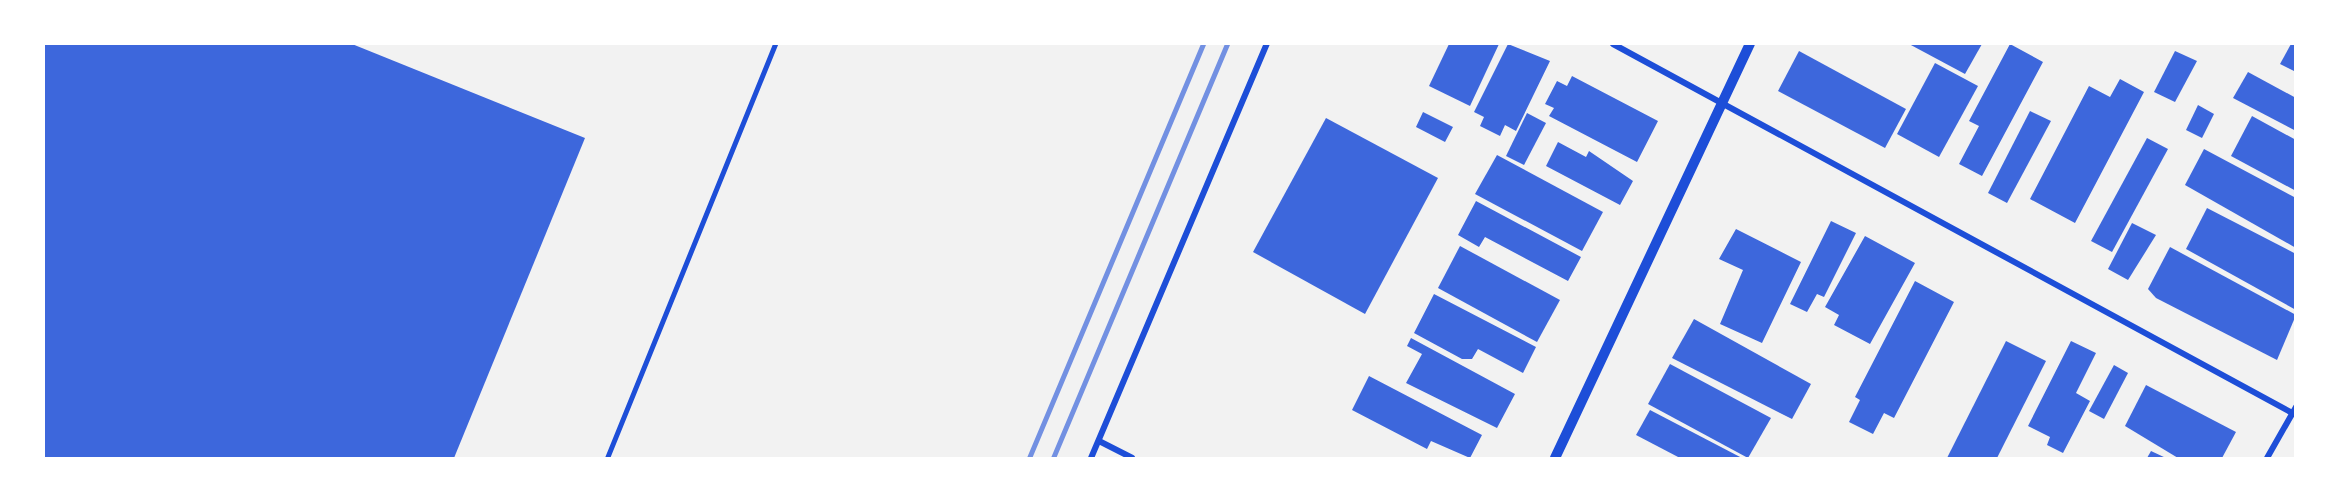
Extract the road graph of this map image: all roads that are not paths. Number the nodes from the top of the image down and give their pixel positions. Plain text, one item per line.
1 (775, 44) edge
2 (1267, 44) edge
3 (1613, 44) edge
4 (1750, 44) edge
5 (1723, 102) junction
6 (2294, 412) edge
7 (1099, 441) junction
8 (607, 459) edge
9 (1091, 459) edge
10 (1132, 459) edge
11 (1555, 459) edge
12 (2267, 459) edge

1 - 8 lane
2 - 7 street
3 - 5 street
4 - 5 street
5 - 6 street
5 - 11 street
6 - 12 street
7 - 9 street
7 - 10 street

